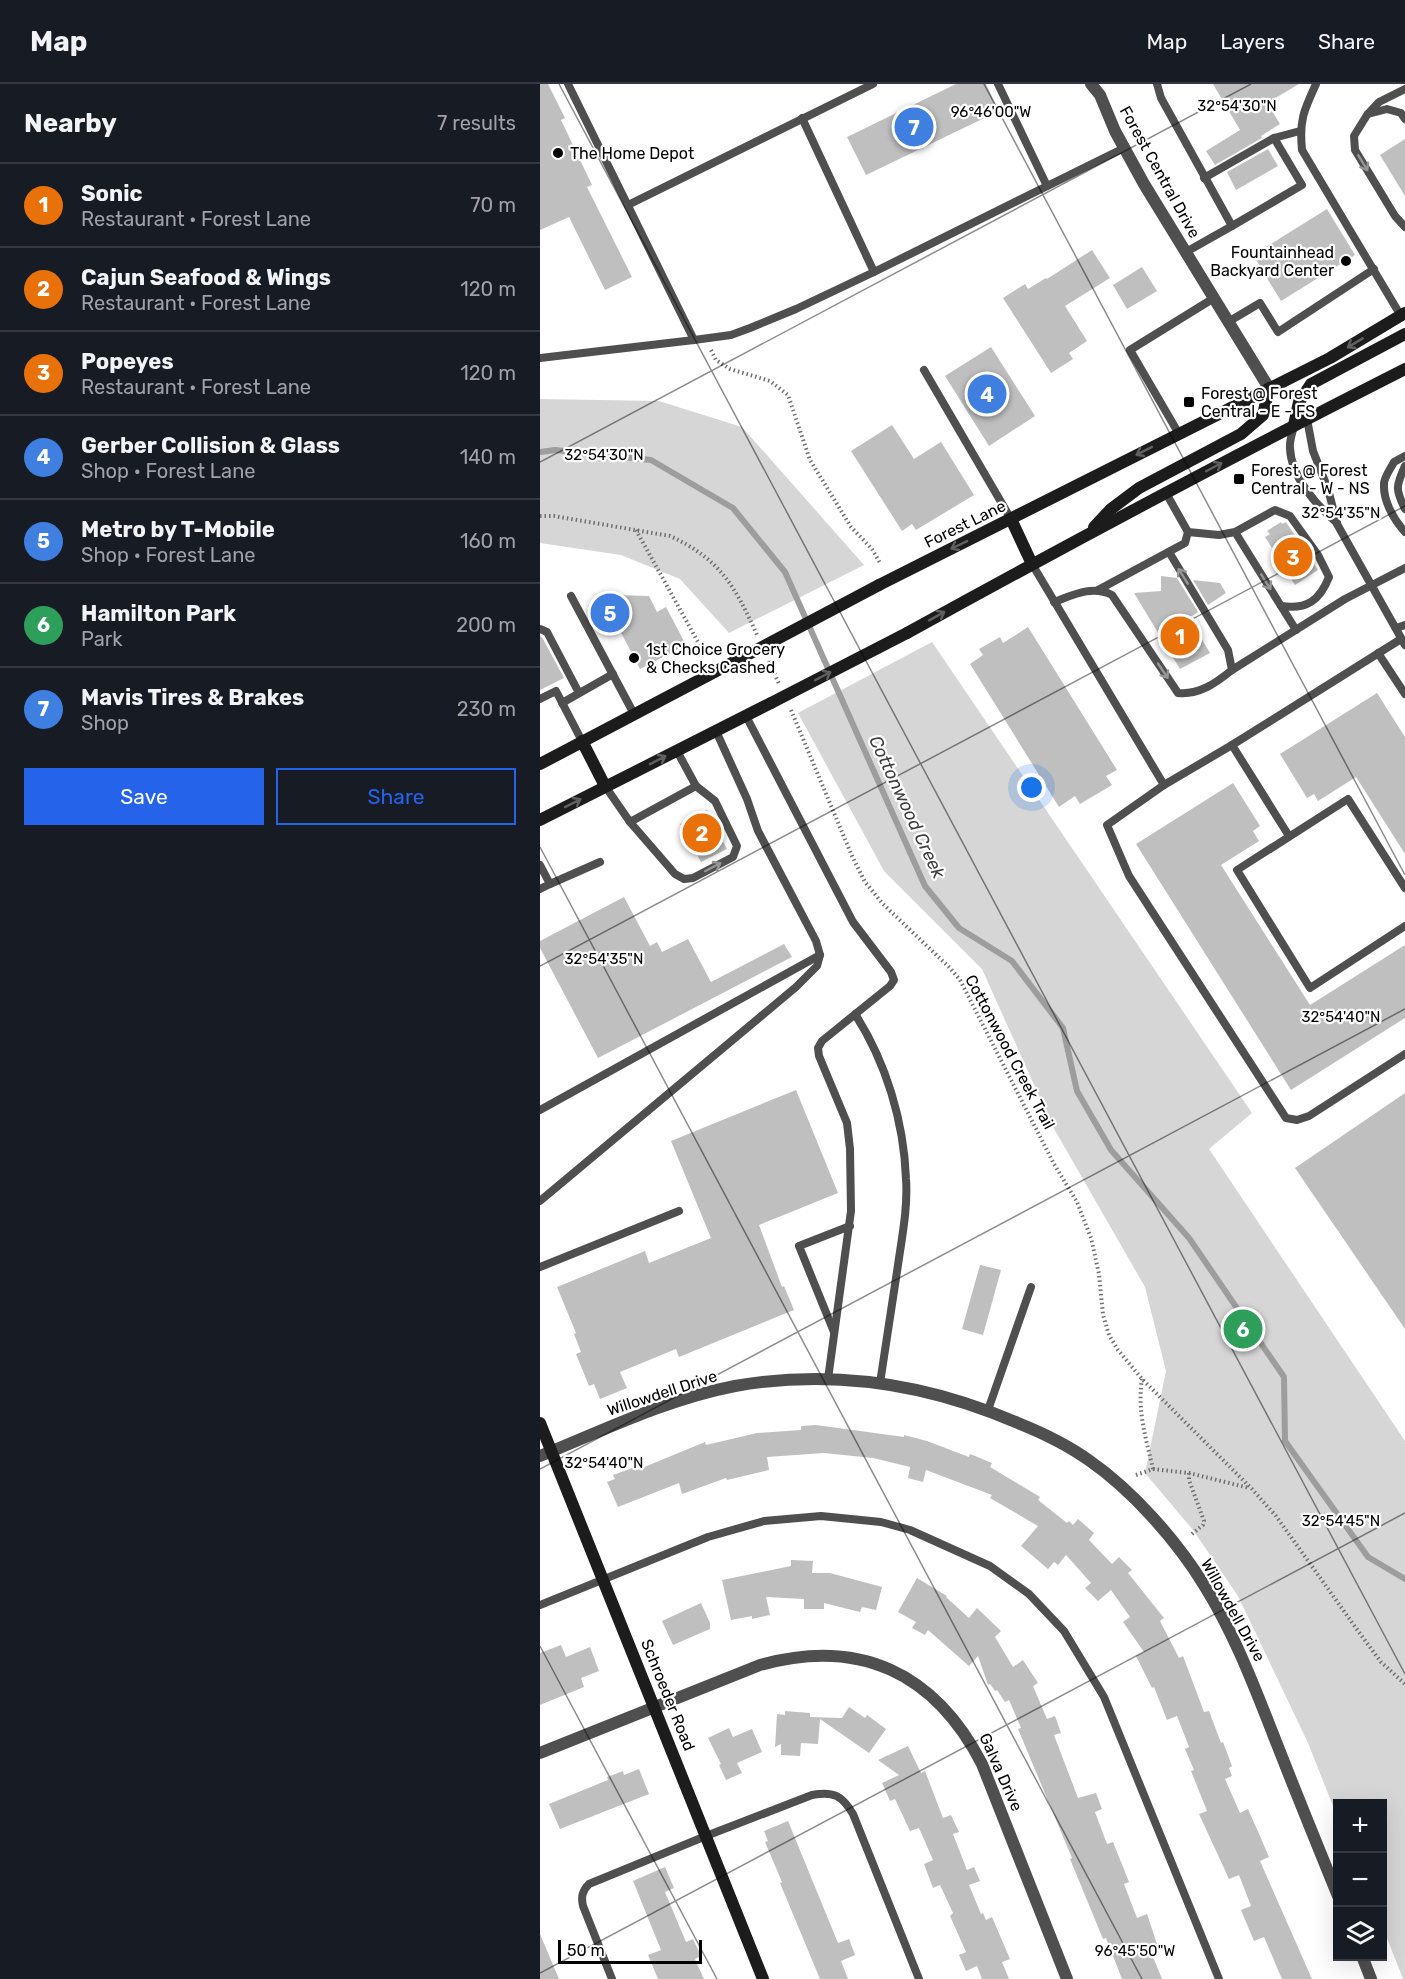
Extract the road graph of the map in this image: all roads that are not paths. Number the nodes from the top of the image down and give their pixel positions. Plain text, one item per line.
1 (568, 84) edge
2 (873, 84) edge
3 (998, 84) edge
4 (1091, 84) edge
5 (1157, 84) edge
6 (1316, 84) edge
7 (1100, 89) edge
8 (1405, 89) edge
9 (1367, 115) junction
10 (802, 118) junction
11 (1405, 119) edge
12 (1300, 131) junction
13 (1274, 138) junction
14 (1124, 148) junction
15 (1204, 178) junction
16 (1047, 186) junction
17 (628, 205) junction
18 (1232, 226) junction
19 (1405, 227) edge
20 (1186, 252) junction
21 (1374, 269) junction
22 (874, 272) junction
23 (1214, 298) junction
24 (1403, 314) edge
25 (1228, 322) junction
26 (1405, 334) edge
27 (694, 340) junction
28 (540, 358) edge
29 (924, 369) dead end
30 (1405, 369) edge
31 (1269, 388) junction
32 (1307, 419) junction
33 (1294, 425) junction
34 (1179, 434) junction
35 (1405, 456) edge
36 (1405, 466) edge
37 (1166, 493) junction
38 (1405, 509) edge
39 (1011, 519) junction
40 (1337, 524) junction
41 (1188, 532) junction
42 (1235, 532) junction
43 (1405, 532) edge
44 (1087, 534) junction
45 (1169, 552) junction
46 (1032, 564) junction
47 (1405, 568) edge
48 (1372, 586) junction
49 (1095, 591) junction
50 (571, 596) dead end
51 (1054, 602) junction
52 (1281, 606) junction
53 (1405, 625) edge
54 (1396, 628) junction
55 (540, 629) edge
56 (1296, 630) junction
57 (1403, 642) edge
58 (1378, 653) junction
59 (1232, 670) junction
60 (613, 674) junction
61 (579, 693) junction
62 (1405, 694) edge
63 (540, 699) edge
64 (562, 703) junction
65 (634, 714) junction
66 (746, 716) junction
67 (716, 731) junction
68 (582, 741) junction
69 (1232, 745) junction
70 (677, 751) junction
71 (540, 764) edge
72 (1164, 785) junction
73 (605, 786) junction
74 (696, 786) junction
75 (540, 819) edge
76 (630, 822) junction
77 (1289, 836) junction
78 (600, 862) dead end
79 (540, 866) edge
80 (550, 884) junction
81 (1405, 888) edge
82 (540, 890) edge
83 (1405, 926) edge
84 (820, 955) junction
85 (855, 1014) junction
86 (1405, 1054) edge
87 (540, 1110) edge
88 (540, 1201) edge
89 (679, 1211) dead end
90 (850, 1226) junction
91 (540, 1266) edge
92 (1031, 1287) dead end
93 (834, 1332) junction
94 (828, 1379) junction
95 (880, 1383) junction
96 (988, 1410) junction
97 (540, 1423) edge
98 (546, 1454) edge
99 (604, 1579) junction
100 (540, 1605) edge
101 (655, 1708) junction
102 (540, 1754) edge
103 (706, 1836) junction
104 (1333, 1883) edge
105 (1364, 1961) edge
106 (612, 1979) edge
107 (763, 1979) edge
108 (919, 1979) edge
109 (1067, 1979) edge
110 (1219, 1979) edge
111 (1371, 1979) edge

1 - 17 lane
2 - 10 lane
3 - 16 lane
4 - 7 street, Forest Central Drive
5 - 15 lane
6 - 12 lane
7 - 14 street, Forest Central Drive
8 - 9 lane
9 - 11 lane
9 -> 19 lane
10 - 17 lane
10 - 22 lane
12 - 13 lane
12 - 21 lane
13 - 15 lane
13 - 18 lane
14 - 16 lane
14 - 20 street, Forest Central Drive
15 - 18 lane
16 - 22 lane
17 - 27 lane
18 - 20 lane
20 - 23 street, Forest Central Drive
21 - 24 lane
21 - 25 lane
22 - 27 lane
23 - 25 street, Forest Central Drive
23 - 34 lane
24 -> 31 main road, Forest Lane
25 - 31 street, Forest Central Drive
26 - 33 main road
27 - 28 lane
29 - 39 lane
30 - 32 main road
31 - 34 main road, Forest Lane
31 - 44 main road
32 - 33 main road
32 - 40 lane
37 -> 33 main road
33 - 40 lane
34 -> 39 main road, Forest Lane
35 - 43 lane
36 - 38 lane
37 - 41 lane
37 - 44 main road
39 - 46 main road
39 -> 65 main road, Forest Lane, bridge
40 - 48 lane
41 - 42 lane
41 - 45 lane
42 -> 52 lane
42 - 52 lane
44 - 46 main road
45 - 49 lane
59 -> 45 lane
46 - 51 lane
66 -> 46 main road, bridge
47 - 48 lane
48 - 54 lane
48 - 56 lane
49 - 51 lane
49 -> 59 lane
50 - 60 lane
51 - 72 lane
52 - 56 lane
53 - 54 lane
54 - 57 lane
55 - 61 lane
56 - 59 lane
57 - 58 lane
58 - 62 lane
58 - 69 lane
60 - 61 lane
60 - 65 lane
61 - 64 lane
63 - 64 lane
64 - 68 lane
65 - 68 main road, Forest Lane
66 - 67 main road
66 - 85 lane
67 - 70 main road
67 - 84 lane
68 - 71 main road, Forest Lane
68 - 73 main road
69 - 72 lane
69 - 77 lane
73 -> 70 main road
70 - 74 lane
72 - 86 lane
75 -> 73 main road
73 - 76 lane
74 - 76 lane
76 -> 74 lane
77 - 81 lane
77 - 83 lane
78 - 80 lane
79 - 80 lane
80 - 82 lane
84 - 87 lane
84 - 88 lane
85 - 90 lane
85 - 95 lane
89 - 91 lane
90 - 93 lane
90 - 93 lane
92 - 96 lane
93 - 94 lane
94 - 95 street, Willowdell Drive
94 - 98 street, Willowdell Drive
95 - 96 street, Willowdell Drive
96 - 104 street, Willowdell Drive
97 - 98 main road, Schroeder Road
98 - 99 main road, Schroeder Road
99 - 100 lane
99 - 101 main road, Schroeder Road
99 - 110 lane
101 - 102 street, Galva Drive
101 - 103 main road, Schroeder Road
101 - 109 street, Galva Drive
103 - 106 lane
103 - 107 main road, Schroeder Road
103 - 108 lane
105 - 111 street

